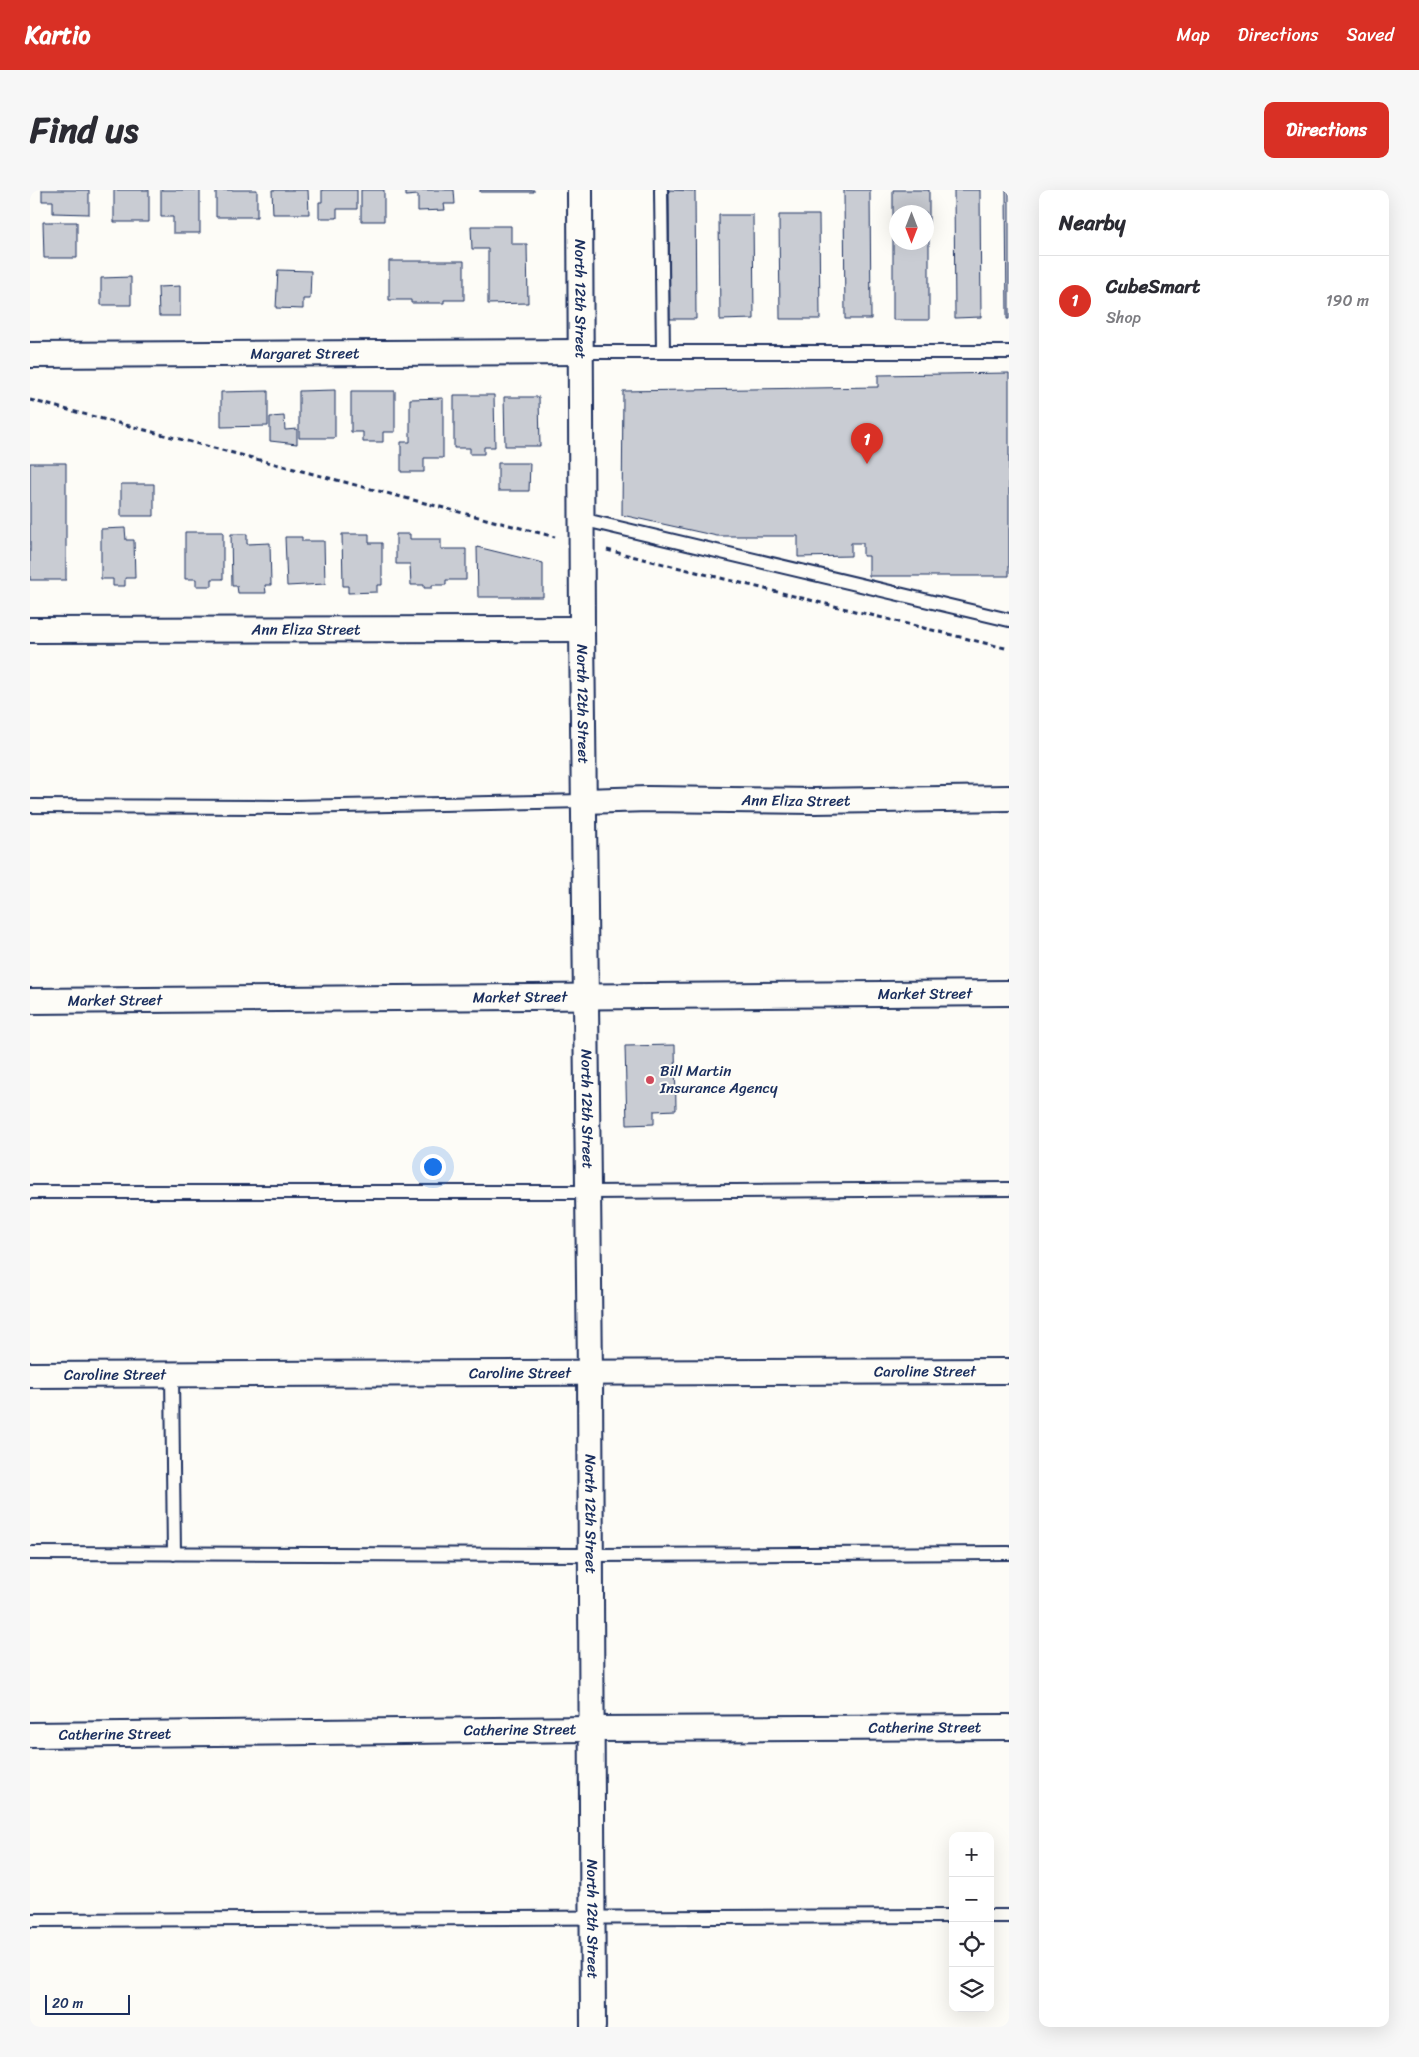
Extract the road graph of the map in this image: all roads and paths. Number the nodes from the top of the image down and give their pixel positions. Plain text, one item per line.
1 (580, 190) edge
2 (661, 190) edge
3 (580, 352) junction
4 (662, 352) junction
5 (1009, 352) edge
6 (30, 355) edge
7 (30, 400) edge
8 (581, 519) junction
9 (581, 544) junction
10 (1009, 620) edge
11 (582, 628) junction
12 (30, 630) edge
13 (1009, 649) edge
14 (1009, 798) edge
15 (584, 801) junction
16 (30, 806) edge
17 (1009, 993) edge
18 (586, 997) junction
19 (30, 1001) edge
20 (1009, 1188) edge
21 (30, 1192) edge
22 (588, 1192) junction
23 (1009, 1371) edge
24 (172, 1374) junction
25 (590, 1374) junction
26 (30, 1375) edge
27 (30, 1553) edge
28 (1009, 1553) edge
29 (174, 1554) junction
30 (590, 1554) junction
31 (1009, 1727) edge
32 (590, 1729) junction
33 (30, 1735) edge
34 (949, 1916) edge
35 (994, 1916) edge
36 (1009, 1916) edge
37 (592, 1919) junction
38 (30, 1920) edge
39 (593, 2027) edge

1 - 3 street, North 12th Street
2 - 4 lane
3 - 4 lane
3 - 6 street, Margaret Street
3 - 8 street, North 12th Street
4 - 5 lane
7 - 9 path
8 - 9 street, North 12th Street
8 - 10 lane
9 - 11 street, North 12th Street
9 - 13 path
11 - 12 street, Ann Eliza Street
11 - 15 street, North 12th Street
14 - 15 street, Ann Eliza Street
15 - 16 lane
15 - 18 street, North 12th Street
17 - 18 street, Market Street
18 - 19 street, Market Street
18 - 22 street, North 12th Street
20 - 22 lane
21 - 22 lane
22 - 25 street, North 12th Street
23 - 25 street, Caroline Street
24 - 25 street, Caroline Street
24 - 26 street, Caroline Street
24 - 29 lane
25 - 30 street, North 12th Street
27 - 29 lane
28 - 30 lane
29 - 30 lane
30 - 32 street, North 12th Street
31 - 32 street, Catherine Street
32 - 33 street, Catherine Street
32 - 37 street, North 12th Street
34 - 37 lane
35 - 36 lane
37 - 38 lane
37 - 39 street, North 12th Street

